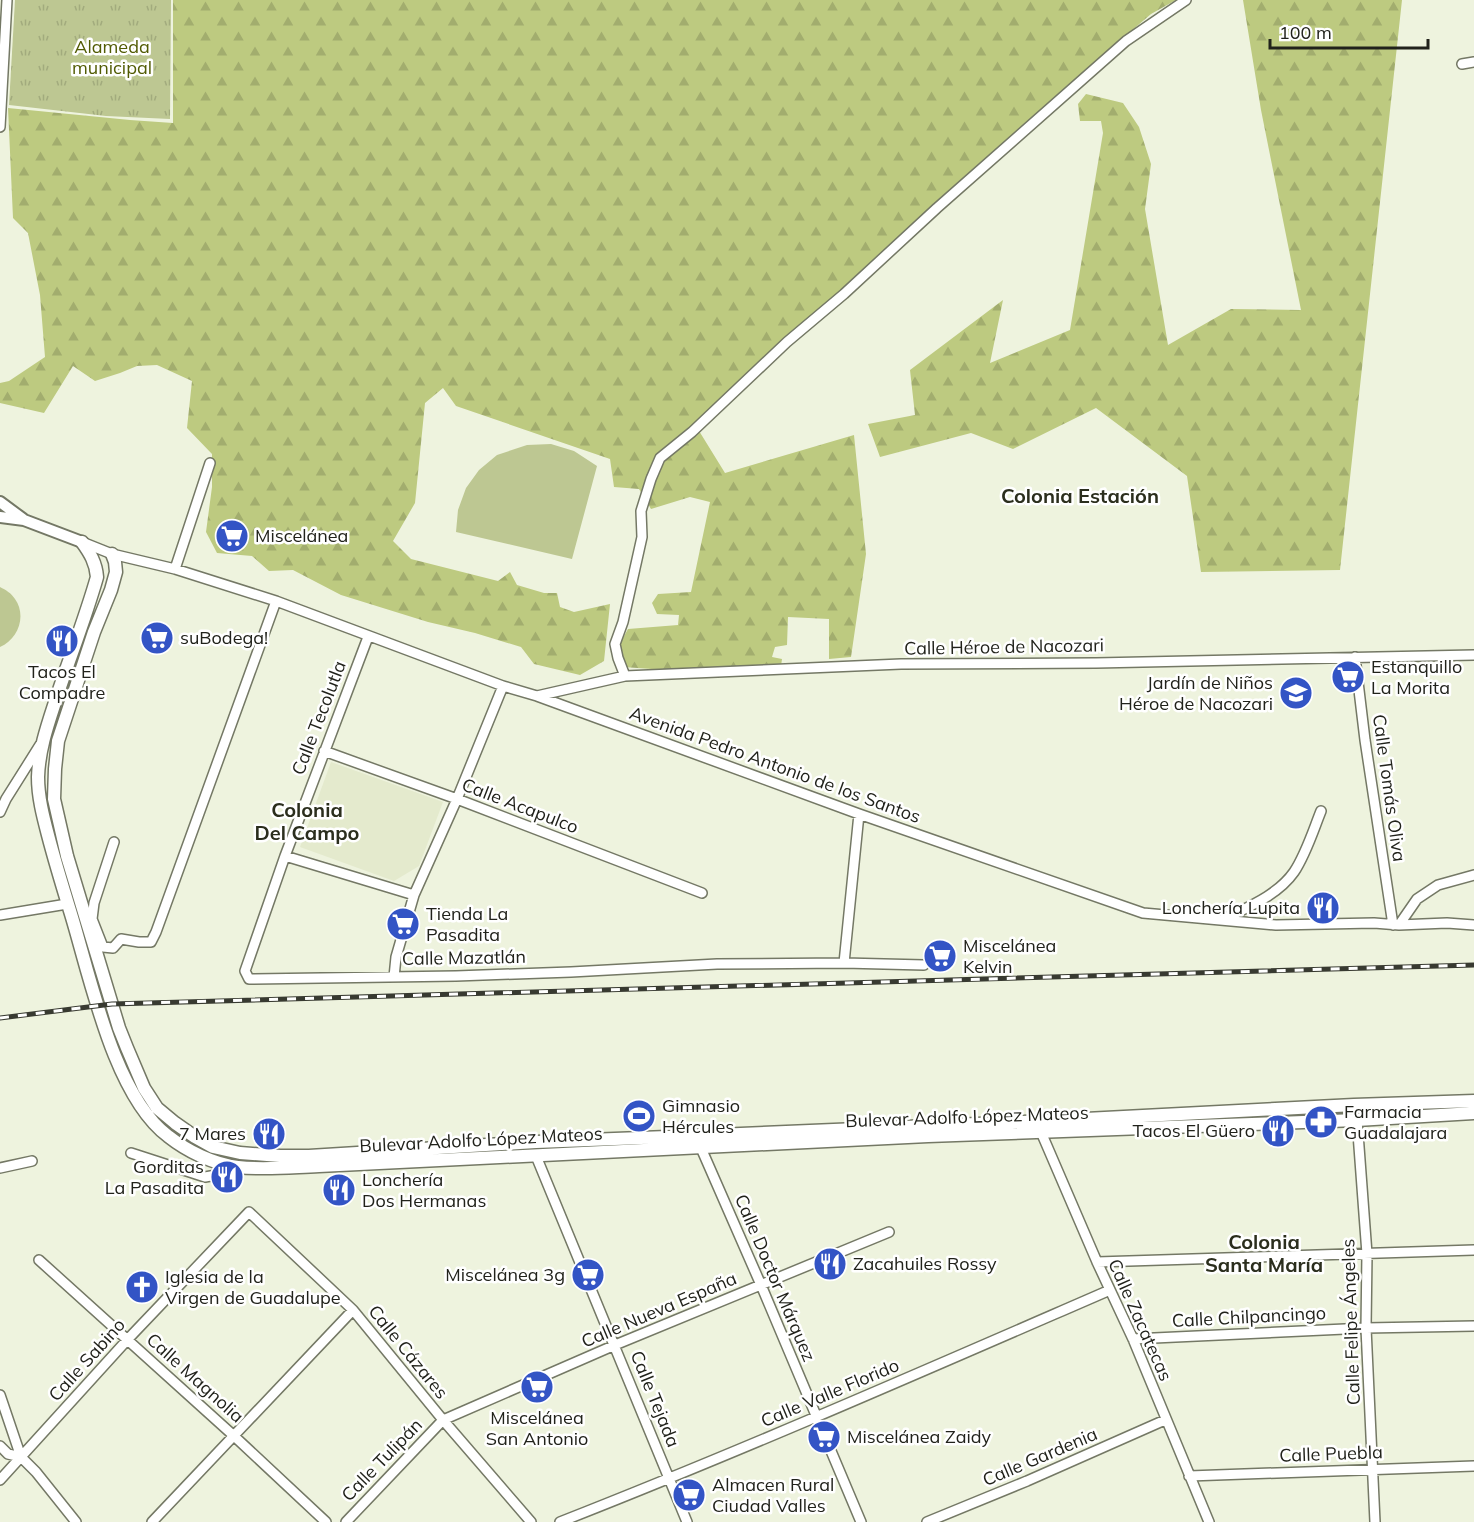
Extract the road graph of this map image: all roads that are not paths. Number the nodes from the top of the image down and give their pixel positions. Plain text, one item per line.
1 (7, 0) edge
2 (1186, 0) edge
3 (1474, 62) edge
4 (1462, 64) dead end
5 (0, 127) edge
6 (210, 463) dead end
7 (0, 502) edge
8 (0, 517) edge
9 (24, 520) junction
10 (82, 542) junction
11 (112, 554) junction
12 (175, 569) junction
13 (276, 601) junction
14 (368, 637) junction
15 (1474, 655) edge
16 (1355, 657) junction
17 (625, 676) junction
18 (503, 686) junction
19 (537, 696) junction
20 (42, 741) junction
21 (324, 751) junction
22 (457, 799) junction
23 (1321, 811) dead end
24 (0, 812) edge
25 (860, 814) junction
26 (114, 842) dead end
27 (285, 856) junction
28 (1474, 875) edge
29 (702, 893) dead end
30 (414, 895) junction
31 (68, 904) junction
32 (0, 915) edge
33 (89, 919) junction
34 (1222, 920) junction
35 (1396, 925) junction
36 (1474, 925) edge
37 (844, 963) junction
38 (924, 964) dead end
39 (394, 977) junction
40 (1474, 1101) edge
41 (1354, 1105) junction
42 (1474, 1113) edge
43 (1357, 1120) junction
44 (1045, 1128) junction
45 (536, 1142) junction
46 (701, 1148) junction
47 (131, 1153) dead end
48 (536, 1156) junction
49 (32, 1161) dead end
50 (236, 1167) junction
51 (0, 1168) edge
52 (249, 1212) joint
53 (889, 1232) dead end
54 (1474, 1250) edge
55 (1366, 1254) junction
56 (39, 1260) dead end
57 (1096, 1262) junction
58 (762, 1285) junction
59 (1110, 1290) junction
60 (353, 1310) junction
61 (1474, 1326) edge
62 (1366, 1328) junction
63 (128, 1339) junction
64 (1133, 1339) junction
65 (615, 1345) junction
66 (0, 1395) edge
67 (816, 1417) junction
68 (443, 1420) junction
69 (1166, 1420) junction
70 (234, 1436) junction
71 (0, 1446) edge
72 (21, 1458) junction
73 (1474, 1466) edge
74 (1373, 1469) junction
75 (1189, 1476) junction
76 (670, 1479) junction
77 (0, 1480) edge
78 (76, 1522) edge
79 (152, 1522) edge
80 (326, 1522) edge
81 (346, 1522) edge
82 (531, 1522) edge
83 (560, 1522) edge
84 (687, 1522) edge
85 (861, 1522) edge
86 (927, 1522) edge
87 (1209, 1522) edge
88 (1375, 1522) edge

1 - 5 street
2 - 17 street
3 - 4 street
6 - 12 street
7 - 9 street
8 - 9 street
9 - 10 street
10 - 11 street, Avenida Pedro Antonio de los Santos
10 - 20 main road, Bulevar Adolfo López Mateos
11 - 12 street, Avenida Pedro Antonio de los Santos
11 - 33 main road, Bulevar Adolfo López Mateos
12 - 13 street, Avenida Pedro Antonio de los Santos
13 - 14 street, Avenida Pedro Antonio de los Santos
13 - 33 street
14 - 18 street, Avenida Pedro Antonio de los Santos
14 - 21 street, Calle Tecolutla
15 - 16 street, Calle Héroe de Nacozari
16 - 17 street, Calle Héroe de Nacozari
16 - 35 street, Calle Tomás Oliva
17 - 19 street, Calle Héroe de Nacozari
18 - 19 street, Avenida Pedro Antonio de los Santos
18 - 22 street, Calle Mazatlán
19 - 25 street, Avenida Pedro Antonio de los Santos
20 - 24 street
20 - 31 main road, Bulevar Adolfo López Mateos
21 - 22 street, Calle Acapulco
21 - 27 street, Calle Tecolutla
22 - 29 street, Calle Acapulco
22 - 30 street, Calle Mazatlán
23 - 34 street
25 - 34 street, Avenida Pedro Antonio de los Santos
25 - 37 street
26 - 33 street
27 - 30 street
27 - 39 street, Calle Tecolutla
28 - 35 street
30 - 39 street, Calle Mazatlán
31 - 32 street
31 - 50 main road, Bulevar Adolfo López Mateos
33 - 45 main road, Bulevar Adolfo López Mateos
34 - 35 street, Avenida Pedro Antonio de los Santos
35 - 36 street, Avenida Pedro Antonio de los Santos
37 - 38 street, Calle Mazatlán
37 - 39 street, Calle Mazatlán
40 - 41 main road, Bulevar Adolfo López Mateos
41 - 43 street
41 - 44 main road, Bulevar Adolfo López Mateos
42 - 43 main road, Bulevar Adolfo López Mateos
43 - 44 main road, Bulevar Adolfo López Mateos
43 - 55 street, Calle Felipe Ángeles
44 - 45 main road, Bulevar Adolfo López Mateos
44 - 46 main road, Bulevar Adolfo López Mateos
44 - 57 street, Calle Zacatecas
45 - 48 street
46 - 48 main road, Bulevar Adolfo López Mateos
46 - 58 street, Calle Doctor Márquez
47 - 50 street
48 - 50 main road, Bulevar Adolfo López Mateos
48 - 65 street, Calle Tejada
49 - 51 street
52 - 60 street, Calle Cázares
52 - 63 street, Calle Sabino
53 - 58 street, Calle Nueva España
54 - 55 street
55 - 57 street
55 - 62 street, Calle Felipe Ángeles
56 - 63 street, Calle Magnolia
57 - 59 street, Calle Zacatecas
58 - 65 street, Calle Nueva España
58 - 67 street, Calle Doctor Márquez
59 - 64 street, Calle Zacatecas
59 - 67 street, Calle Valle Florido
60 - 68 street, Calle Cázares
60 - 70 street
61 - 62 street, Calle Chilpancingo
62 - 64 street, Calle Chilpancingo
62 - 74 street, Calle Felipe Ángeles
63 - 70 street, Calle Magnolia
63 - 72 street, Calle Sabino
64 - 69 street, Calle Zacatecas
65 - 68 street, Calle Nueva España
65 - 76 street, Calle Tejada
66 - 72 street
67 - 76 street, Calle Valle Florido
67 - 85 street, Calle Doctor Márquez
68 - 81 street, Calle Tulipán
68 - 82 street, Calle Cázares
69 - 75 street, Calle Zacatecas
69 - 86 street, Calle Gardenia
70 - 79 street
70 - 80 street, Calle Magnolia
71 - 72 street
72 - 77 street, Calle Sabino
72 - 78 street
73 - 74 street, Calle Puebla
74 - 75 street, Calle Puebla
74 - 88 street, Calle Felipe Ángeles
75 - 87 street, Calle Zacatecas
76 - 83 street, Calle Valle Florido
76 - 84 street, Calle Tejada

